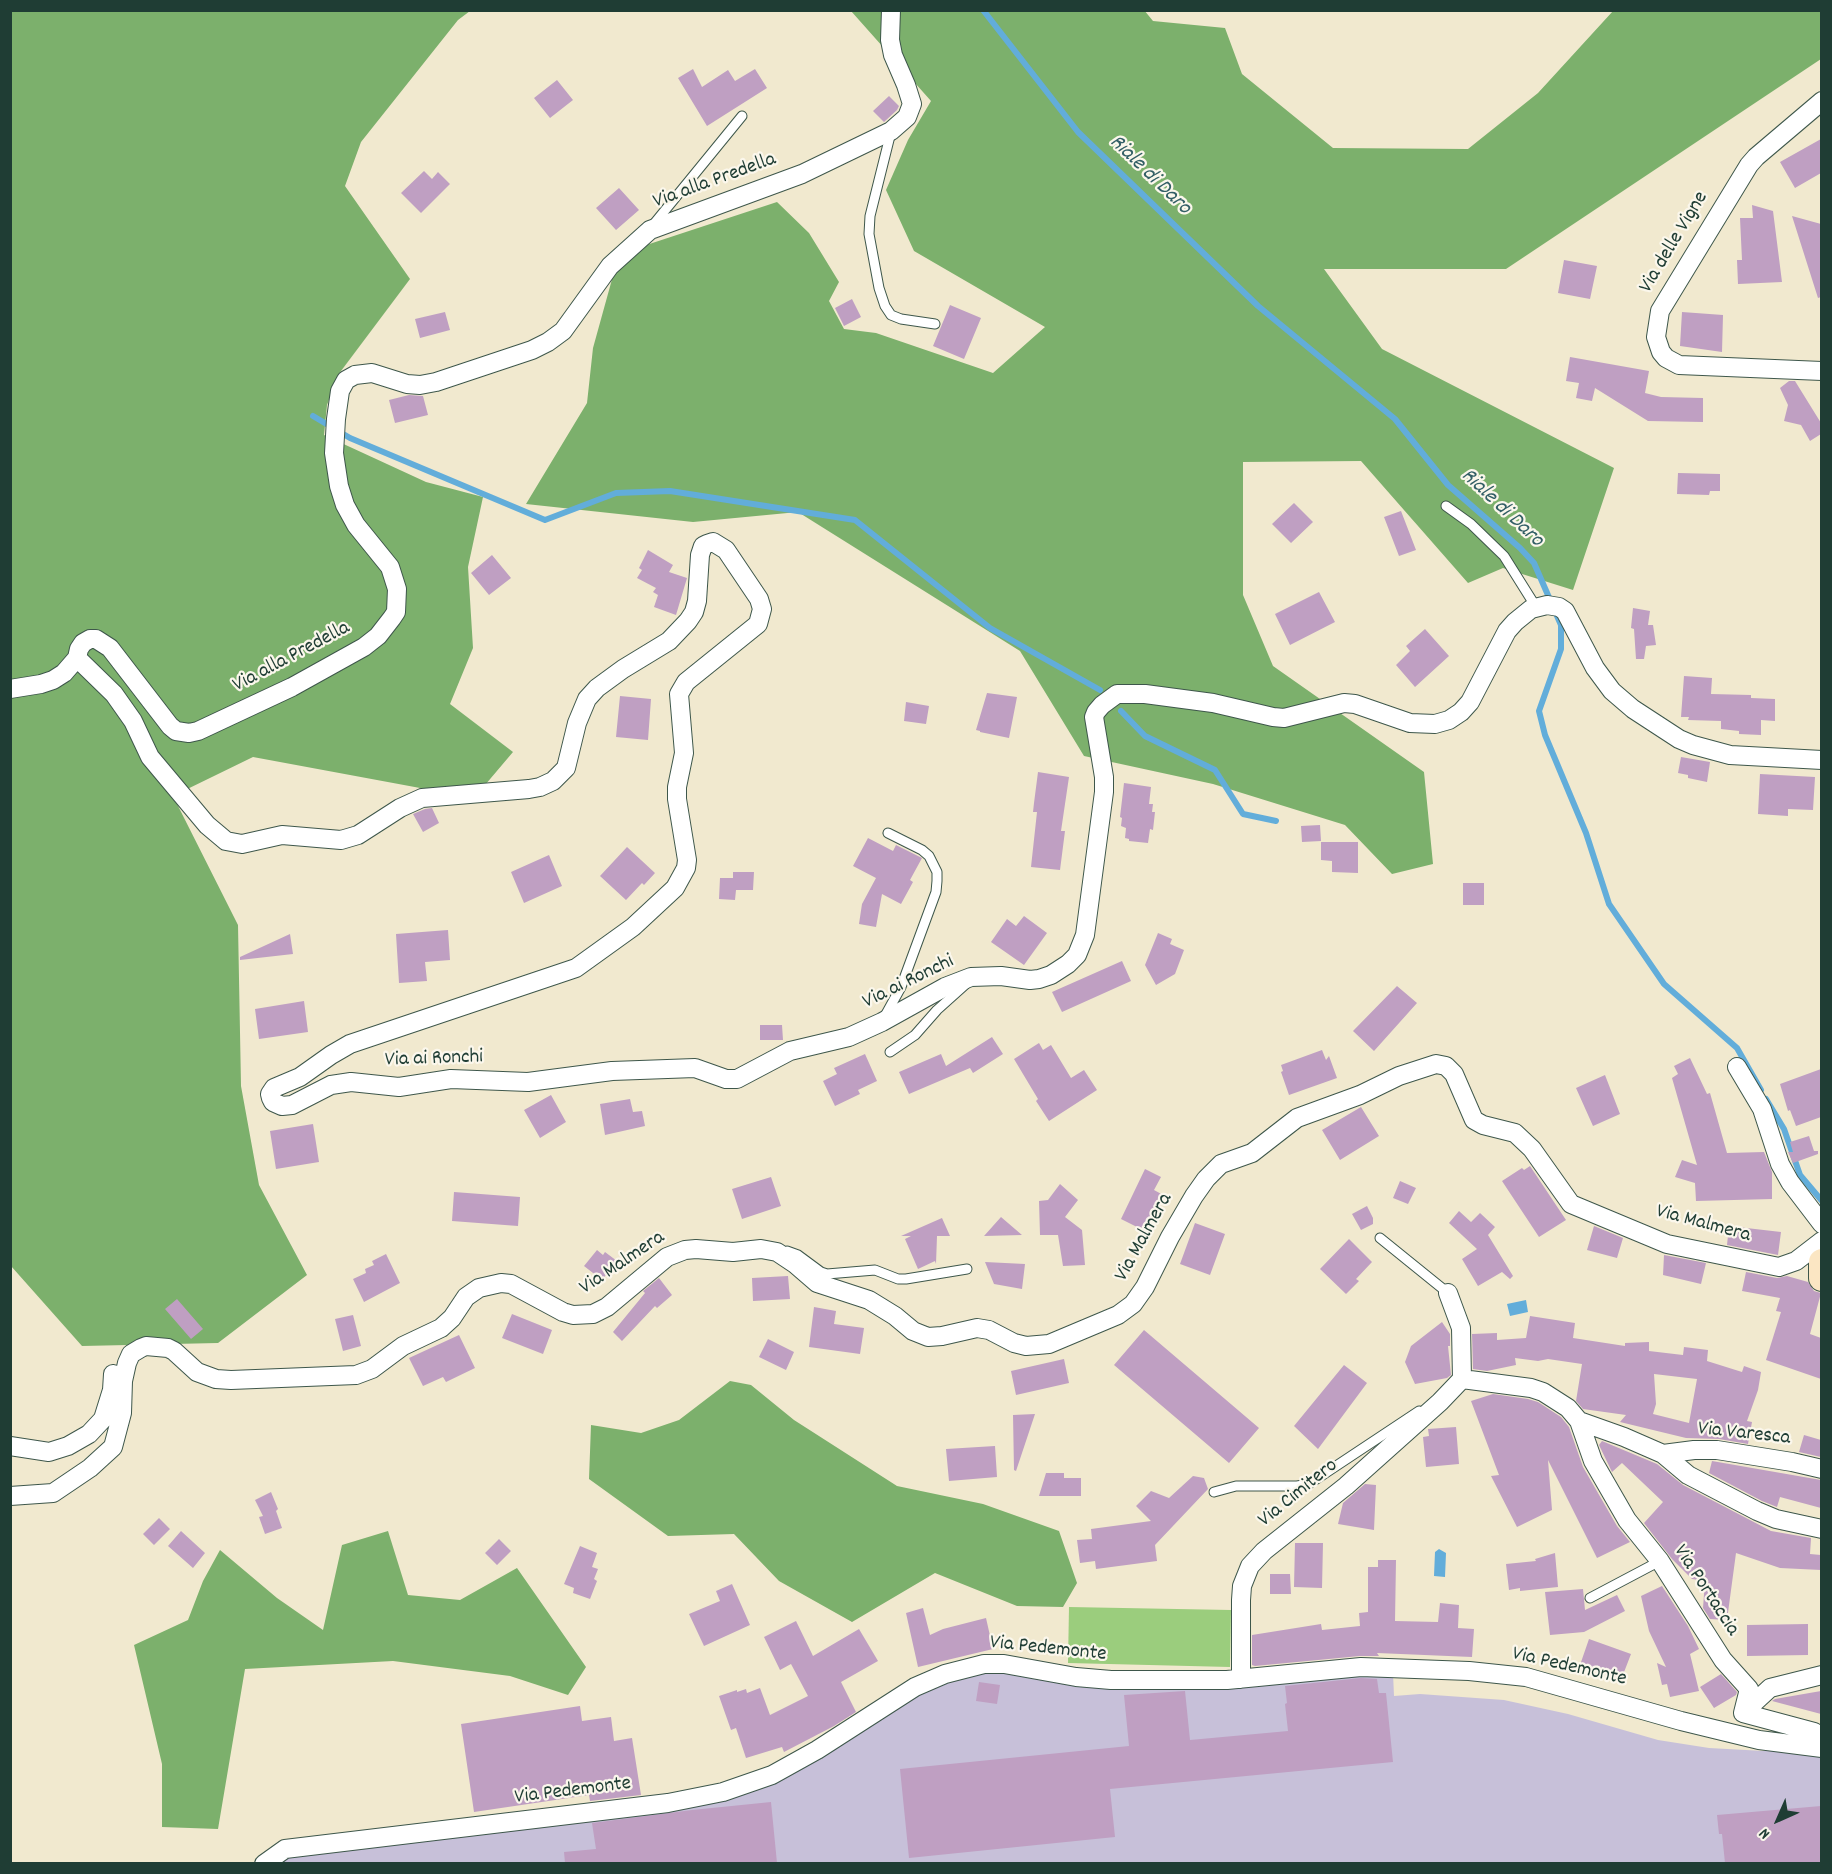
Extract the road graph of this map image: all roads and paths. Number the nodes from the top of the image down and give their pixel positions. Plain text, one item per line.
1 (891, 10) edge
2 (1821, 101) edge
3 (742, 116) dead end
4 (891, 131) junction
5 (650, 230) junction
6 (935, 324) dead end
7 (1821, 370) edge
8 (1446, 506) dead end
9 (1547, 606) junction
10 (77, 658) junction
11 (10, 689) edge
12 (1821, 760) edge
13 (888, 832) dead end
14 (971, 977) junction
15 (882, 1022) junction
16 (890, 1052) dead end
17 (1737, 1067) dead end
18 (1821, 1224) edge
19 (1380, 1238) dead end
20 (1821, 1241) edge
21 (781, 1254) junction
22 (1821, 1262) edge
23 (967, 1269) dead end
24 (1821, 1278) edge
25 (1448, 1293) joint
26 (131, 1354) junction
27 (1462, 1379) junction
28 (1440, 1402) junction
29 (1579, 1421) junction
30 (10, 1446) edge
31 (1664, 1454) junction
32 (1821, 1470) edge
33 (1214, 1492) dead end
34 (10, 1496) edge
35 (1821, 1529) edge
36 (1660, 1561) junction
37 (1590, 1598) dead end
38 (1821, 1675) edge
39 (1241, 1679) junction
40 (1743, 1713) junction
41 (1821, 1737) edge
42 (1821, 1748) edge
43 (264, 1863) edge

1 - 4 street, Via alla Predella
2 - 7 street, Via delle Vigne
3 - 5 lane
4 - 5 street, Via alla Predella
4 - 6 lane
5 - 10 street, Via alla Predella
8 - 9 lane
9 - 12 street
9 - 14 street, Via ai Ronchi
10 - 11 street, Via alla Predella
10 - 15 street, Via ai Ronchi
13 - 15 lane
14 - 15 street, Via ai Ronchi
14 - 16 lane
17 - 18 street
19 - 25 lane
20 - 21 street, Via Malmera
21 - 23 lane
21 - 26 street, Via Malmera
22 - 24 street
25 - 27 street
26 - 30 street
26 - 34 street
27 - 28 street, Via Cimitero
27 - 29 street
28 - 33 lane
28 - 39 street, Via Cimitero
29 - 31 street
29 - 36 street, Via Portaccia
31 - 32 street, Via Varesca
31 - 35 street
36 - 37 lane
36 - 40 street, Via Portaccia
38 - 40 street
39 - 42 street, Via Pedemonte
39 - 43 street, Via Pedemonte
40 - 41 street

